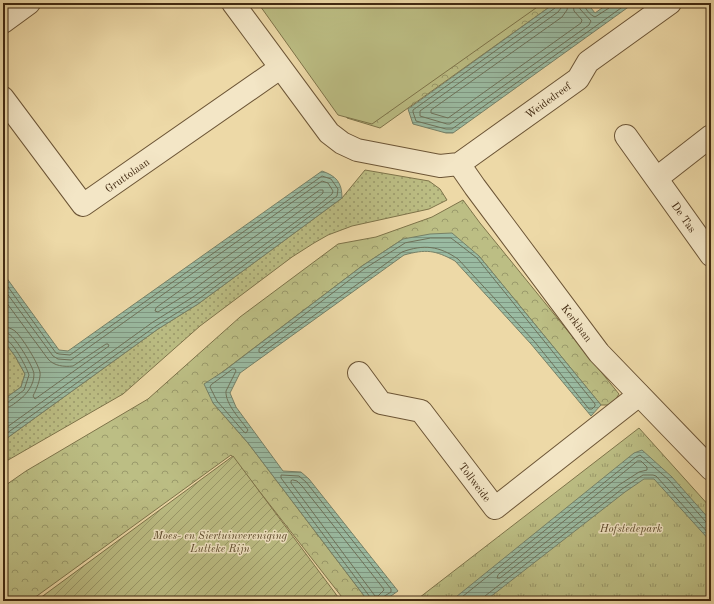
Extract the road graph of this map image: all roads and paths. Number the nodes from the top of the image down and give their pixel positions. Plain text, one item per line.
1 (29, 3) edge
2 (234, 3) edge
3 (670, 3) edge
4 (3, 22) edge
5 (280, 68) junction
6 (3, 98) edge
7 (626, 136) dead end
8 (711, 136) edge
9 (460, 164) junction
10 (656, 178) junction
11 (711, 255) edge
12 (359, 373) dead end
13 (639, 395) junction
14 (711, 470) edge

1 - 4 street
2 - 5 street
3 - 9 street, Weidedreef
5 - 6 street, Gruttolaan
5 - 9 street
7 - 10 street, De Tas
8 - 10 street
9 - 13 street, Kerklaan
10 - 11 street, De Tas
12 - 13 street, Tollweide
13 - 14 street, Kerklaan

